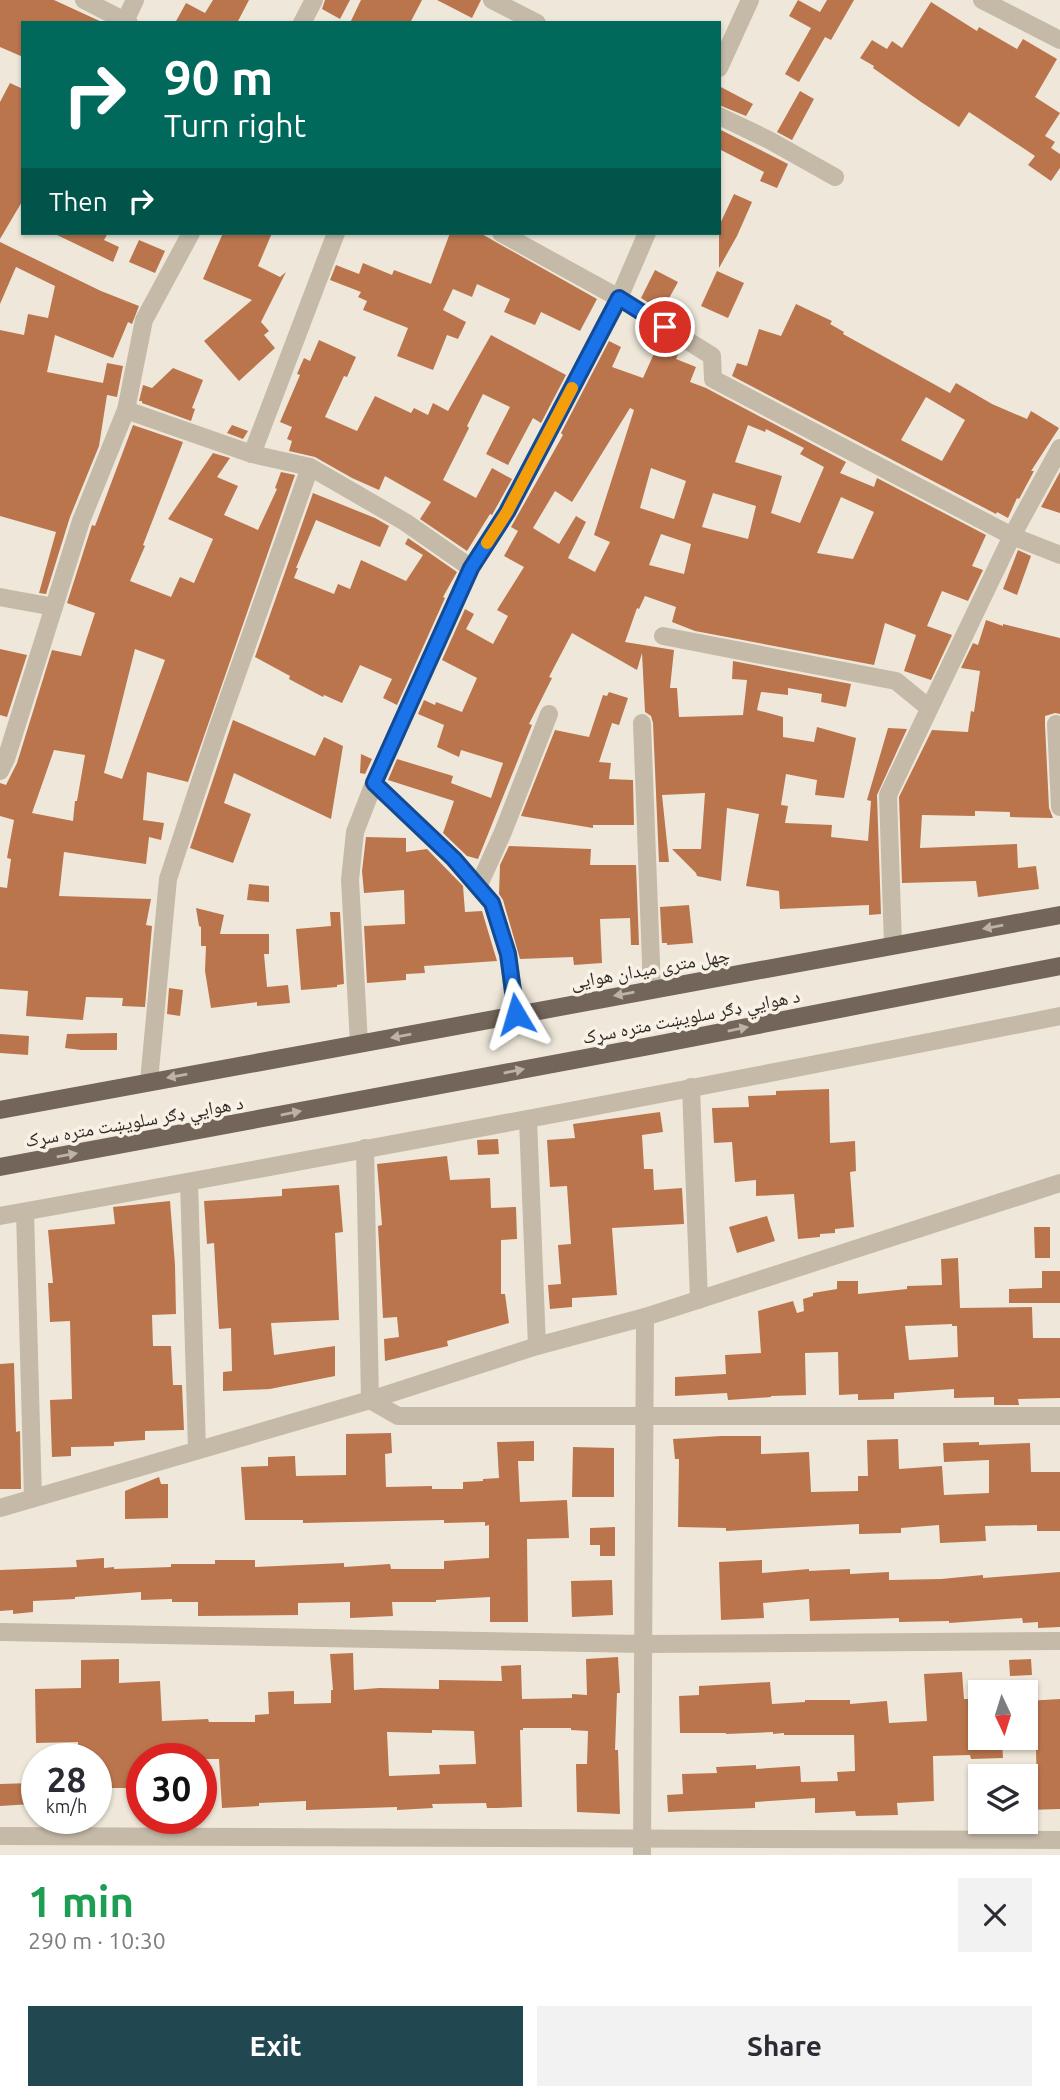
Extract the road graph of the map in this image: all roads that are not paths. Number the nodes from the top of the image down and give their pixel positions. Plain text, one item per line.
1 (84, 0) edge
2 (135, 0) edge
3 (314, 0) edge
4 (492, 0) edge
5 (750, 0) edge
6 (982, 0) edge
7 (124, 21) edge
8 (126, 21) edge
9 (303, 21) edge
10 (533, 21) edge
11 (1060, 40) edge
12 (721, 64) edge
13 (721, 117) edge
14 (835, 177) dead end
15 (190, 235) edge
16 (335, 235) edge
17 (505, 235) edge
18 (646, 235) edge
19 (619, 298) junction
20 (126, 410) junction
21 (1060, 448) edge
22 (252, 454) junction
23 (310, 467) junction
24 (1012, 536) junction
25 (1060, 555) edge
26 (471, 568) junction
27 (0, 597) edge
28 (54, 607) junction
29 (663, 636) dead end
30 (929, 708) junction
31 (550, 714) dead end
32 (642, 723) dead end
33 (1056, 724) dead end
34 (0, 771) edge
35 (374, 783) junction
36 (1060, 807) edge
37 (478, 887) junction
38 (1060, 915) edge
39 (893, 945) junction
40 (1060, 966) edge
41 (652, 989) junction
42 (516, 1014) junction
43 (1060, 1016) edge
44 (359, 1043) junction
45 (149, 1082) junction
46 (691, 1087) junction
47 (0, 1110) edge
48 (528, 1120) junction
49 (365, 1148) junction
50 (0, 1167) edge
51 (189, 1182) junction
52 (1060, 1183) edge
53 (25, 1212) junction
54 (0, 1216) edge
55 (699, 1300) junction
56 (645, 1317) junction
57 (537, 1346) junction
58 (370, 1400) junction
59 (1060, 1416) edge
60 (644, 1417) junction
61 (197, 1449) junction
62 (33, 1499) junction
63 (0, 1508) edge
64 (0, 1632) edge
65 (1060, 1641) edge
66 (643, 1644) junction
67 (0, 1836) edge
68 (1060, 1840) edge
69 (642, 1846) edge

1 - 7 street
2 - 8 street
3 - 9 street
4 - 10 street
5 - 12 street
6 - 11 street
13 - 14 street
15 - 20 street
16 - 22 street
17 - 19 street
18 - 19 street
19 - 24 street
19 - 26 street
20 - 22 street
20 - 28 street
21 - 24 street
22 - 23 street
23 - 26 street
23 - 45 street
24 - 25 street
24 - 30 street
26 - 35 street
27 - 28 street
28 - 34 street
29 - 30 street
30 - 39 street
31 - 37 street
32 - 41 street
33 - 36 street
35 - 37 street
35 - 44 street
37 - 42 street
38 -> 39 main road, چهل متری میدان هوایی
39 - 41 main road, چهل متری میدان هوایی
50 -> 40 main road, د هوايي ډګر سلویښت متره سړک
41 -> 42 main road, چهل متری میدان هوایی
42 -> 44 main road, چهل متری میدان هوایی
43 - 46 street
44 -> 45 main road, چهل متری میدان هوایی
45 - 47 main road, چهل متری میدان هوایی
46 - 48 street
46 - 55 street
48 - 49 street
48 - 57 street
49 - 51 street
49 - 58 street
51 - 53 street
51 - 61 street
52 - 55 street
53 - 54 street
53 - 62 street
55 - 56 street
56 - 57 street
56 - 60 street
57 - 58 street
58 - 60 street
58 - 61 street
59 - 60 street
60 - 66 street
61 - 62 street
62 - 63 street
64 - 66 street
65 - 66 street
66 - 69 street
67 - 69 street
68 - 69 street

